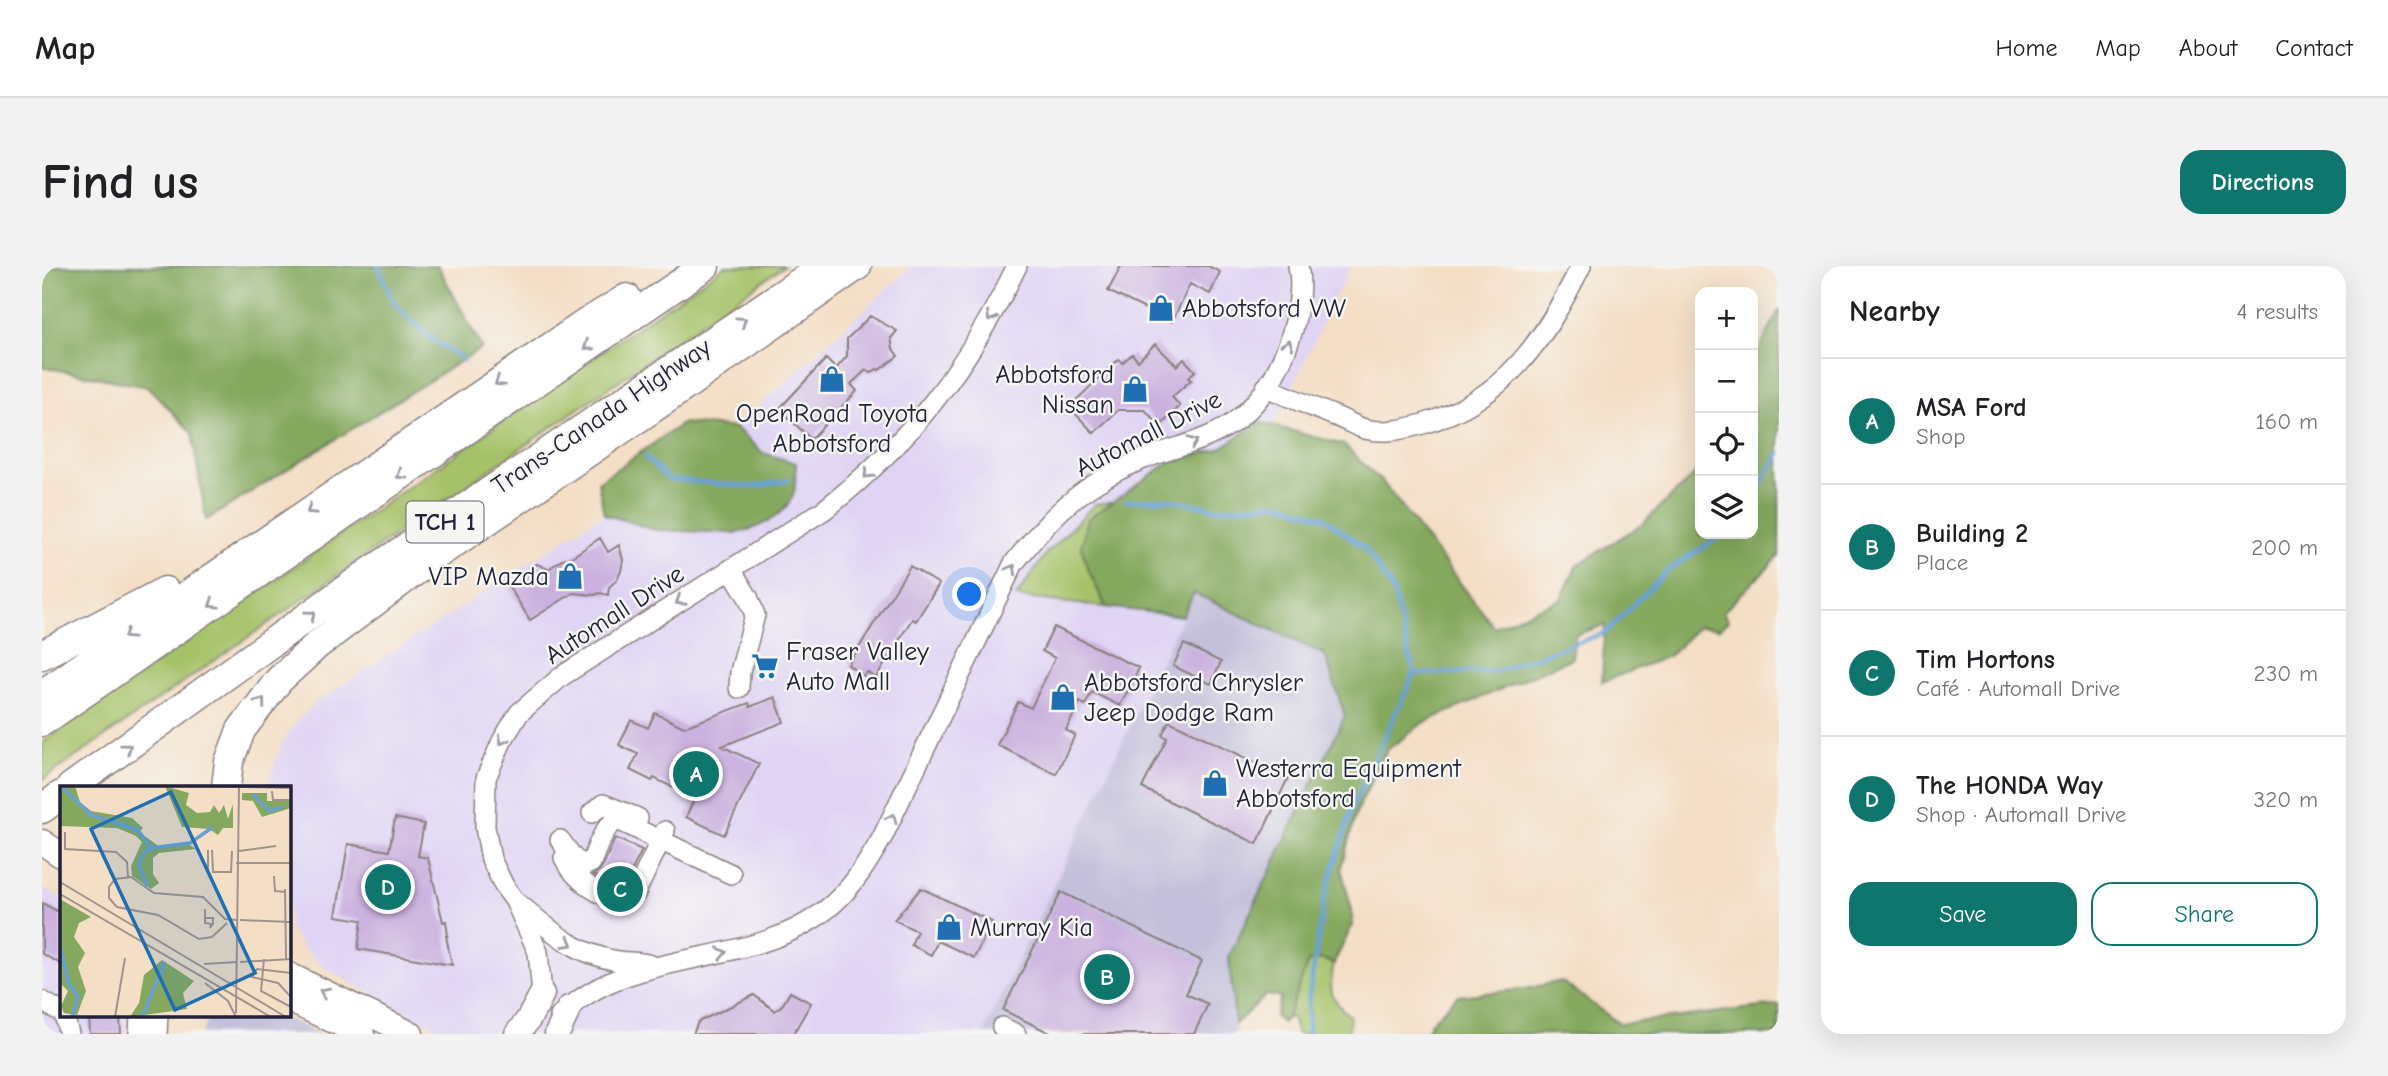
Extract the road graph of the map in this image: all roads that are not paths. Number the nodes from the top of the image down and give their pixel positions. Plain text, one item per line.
1 (680, 266) edge
2 (705, 266) edge
3 (824, 266) edge
4 (857, 266) edge
5 (1017, 266) edge
6 (1298, 266) edge
7 (1581, 266) edge
8 (1266, 387) junction
9 (265, 541) junction
10 (731, 569) junction
11 (42, 656) edge
12 (739, 688) dead end
13 (42, 694) edge
14 (42, 722) edge
15 (72, 786) edge
16 (226, 786) edge
17 (60, 795) edge
18 (42, 808) edge
19 (592, 813) dead end
20 (658, 846) junction
21 (697, 857) junction
22 (515, 901) junction
23 (655, 967) junction
24 (290, 975) edge
25 (542, 994) junction
26 (290, 1000) edge
27 (42, 1001) edge
28 (569, 1008) junction
29 (60, 1012) edge
30 (64, 1016) edge
31 (140, 1016) edge
32 (158, 1016) edge
33 (69, 1034) edge
34 (139, 1034) edge
35 (156, 1034) edge
36 (362, 1034) edge
37 (411, 1034) edge
38 (517, 1034) edge
39 (529, 1034) edge
40 (547, 1034) edge
41 (557, 1034) edge

1 -> 9 highway
2 -> 14 highway, TCH 1
15 -> 3 highway, Trans-Canada Highway / TCH 1
16 -> 4 highway
5 -> 10 street, Automall Drive
8 -> 6 street, Automall Drive
7 - 8 street
23 -> 8 street, Automall Drive
9 - 11 highway
9 -> 13 highway
10 - 12 street
10 -> 22 street, Automall Drive
17 - 18 highway, Trans-Canada Highway
19 - 20 street
20 - 20 street
20 - 21 street
20 - 21 street
20 - 21 street
22 -> 23 street, Automall Drive
22 - 25 street, Automall Drive
23 - 28 street, Automall Drive
37 -> 24 main road
25 - 38 main road
25 - 39 street, Automall Drive
26 - 36 main road
27 - 29 street
28 - 40 street, Automall Drive
28 - 41 main road
30 - 33 street
31 - 34 street
32 - 35 street

